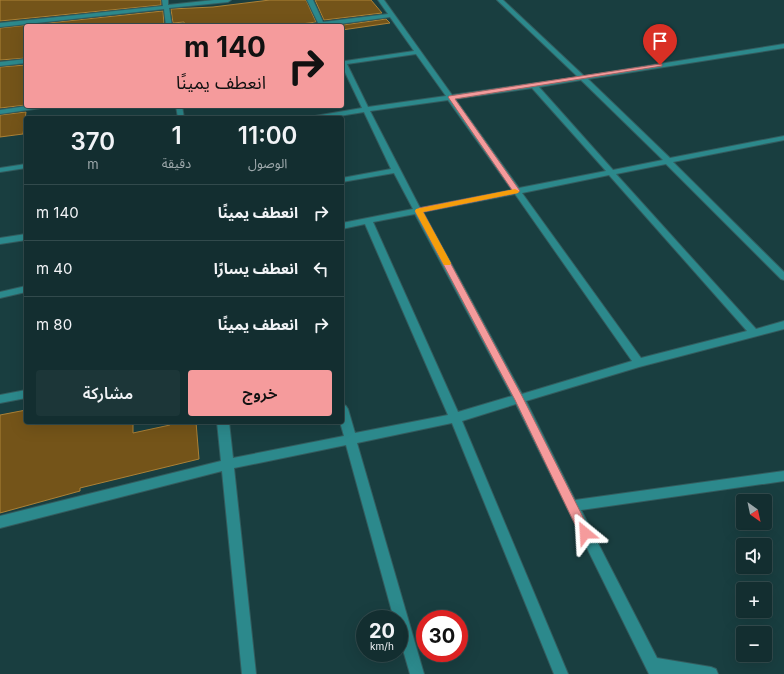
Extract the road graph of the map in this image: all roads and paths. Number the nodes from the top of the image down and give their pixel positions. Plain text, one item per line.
1 (166, 0) edge
2 (228, 0) edge
3 (310, 0) edge
4 (381, 0) edge
5 (500, 0) edge
6 (166, 7) junction
7 (393, 15) junction
8 (169, 24) edge
9 (321, 24) edge
10 (328, 24) edge
11 (0, 25) edge
12 (784, 46) edge
13 (418, 52) junction
14 (24, 61) edge
15 (344, 62) edge
16 (0, 64) edge
17 (344, 66) edge
18 (583, 77) junction
19 (534, 86) junction
20 (451, 97) junction
21 (27, 108) edge
22 (367, 109) junction
23 (0, 112) edge
24 (327, 116) edge
25 (784, 138) edge
26 (669, 161) junction
27 (24, 166) edge
28 (0, 170) edge
29 (396, 170) junction
30 (610, 173) junction
31 (344, 180) edge
32 (517, 191) junction
33 (419, 211) junction
34 (368, 221) junction
35 (344, 226) edge
36 (24, 237) edge
37 (0, 241) edge
38 (784, 277) edge
39 (24, 289) edge
40 (0, 295) edge
41 (784, 325) edge
42 (754, 333) junction
43 (639, 363) junction
44 (24, 394) edge
45 (0, 399) edge
46 (519, 399) junction
47 (344, 416) edge
48 (455, 418) junction
49 (223, 424) edge
50 (351, 439) junction
51 (228, 464) junction
52 (784, 476) edge
53 (572, 506) junction
54 (0, 522) edge
55 (654, 669) edge
56 (249, 674) edge
57 (418, 674) edge
58 (561, 674) edge
59 (711, 674) edge

1 - 6 street
2 - 6 street
3 - 9 street
4 - 7 street
5 - 18 street
6 - 8 street
6 - 11 street
7 - 10 street
7 - 13 street
12 - 18 street
13 - 15 street
13 - 20 street
14 - 16 street
17 - 22 street
18 - 19 street
18 - 26 street
19 - 20 street
19 - 30 street
20 - 22 street
20 - 32 street
21 - 23 street
22 - 24 street
22 - 29 street
25 - 26 street
26 - 30 street
26 - 38 street
27 - 28 street
29 - 31 street
29 - 33 street
30 - 32 street
30 - 42 street
32 - 33 street
32 - 43 street
33 - 34 street
33 - 46 street
34 - 35 street
34 - 48 street
36 - 37 street
39 - 40 street
41 - 42 street
42 - 43 street
43 - 46 street
44 - 45 street
46 - 48 street
46 - 53 street
47 - 50 street
48 - 50 street
48 - 58 street
49 - 51 street
50 - 51 street
50 - 57 street
51 - 54 street
51 - 56 street
52 - 53 street
53 - 55 street
55 - 59 street

